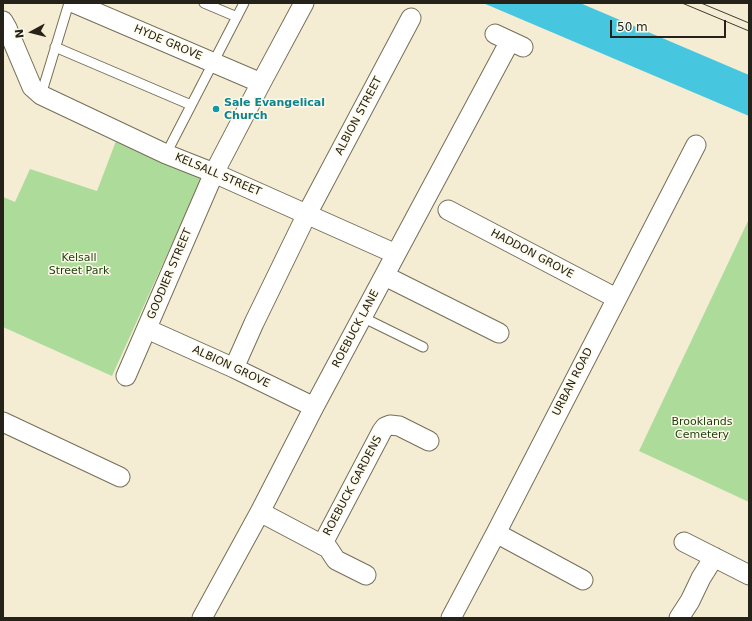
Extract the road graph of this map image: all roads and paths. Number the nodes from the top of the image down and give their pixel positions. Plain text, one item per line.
1 (69, 3) edge
2 (74, 3) edge
3 (204, 3) edge
4 (244, 3) edge
5 (304, 3) edge
6 (237, 17) junction
7 (412, 18) dead end
8 (3, 21) edge
9 (509, 40) dead end
10 (55, 47) junction
11 (213, 62) junction
12 (261, 83) junction
13 (41, 95) junction
14 (191, 105) junction
15 (696, 145) dead end
16 (166, 154) junction
17 (214, 173) junction
18 (448, 210) dead end
19 (307, 214) junction
20 (396, 254) junction
21 (384, 276) junction
22 (616, 298) junction
23 (362, 317) junction
24 (147, 329) junction
25 (499, 334) dead end
26 (423, 347) dead end
27 (234, 368) junction
28 (126, 376) dead end
29 (314, 407) junction
30 (3, 422) edge
31 (429, 441) dead end
32 (120, 477) dead end
33 (260, 512) junction
34 (496, 533) junction
35 (684, 542) dead end
36 (322, 545) junction
37 (714, 557) junction
38 (366, 575) dead end
39 (749, 575) edge
40 (583, 580) dead end
41 (202, 618) edge
42 (451, 618) edge
43 (679, 618) edge

1 - 10 lane
2 - 11 street, HYDE GROVE
3 - 6 lane
4 - 6 lane
5 - 12 street, GOODIER STREET
6 - 11 lane
7 - 19 street, ALBION STREET
8 - 13 street
9 - 20 street, ROEBUCK LANE
10 - 13 lane
10 - 14 lane
11 - 12 street, HYDE GROVE
11 - 14 lane
12 - 17 street, GOODIER STREET
13 - 16 street, KELSALL STREET
14 - 16 lane
15 - 22 street, URBAN ROAD
16 - 17 street, KELSALL STREET
17 - 19 street, KELSALL STREET
17 - 24 street, GOODIER STREET
18 - 22 street, HADDON GROVE
19 - 20 street, KELSALL STREET
19 - 27 street, ALBION STREET
20 - 21 street, ROEBUCK LANE
21 - 23 street, ROEBUCK LANE
21 - 25 street
22 - 34 street, URBAN ROAD
23 - 26 lane
23 - 29 street, ROEBUCK LANE
24 - 27 street, ALBION GROVE
24 - 28 street, GOODIER STREET
27 - 29 street, ALBION GROVE
29 - 33 street, ROEBUCK LANE
30 - 32 street
31 - 36 street, ROEBUCK GARDENS
33 - 36 street, ROEBUCK GARDENS
33 - 41 street, ROEBUCK LANE
34 - 40 street
34 - 42 street, URBAN ROAD
35 - 37 street
36 - 38 street, ROEBUCK GARDENS
37 - 39 street
37 - 43 street

